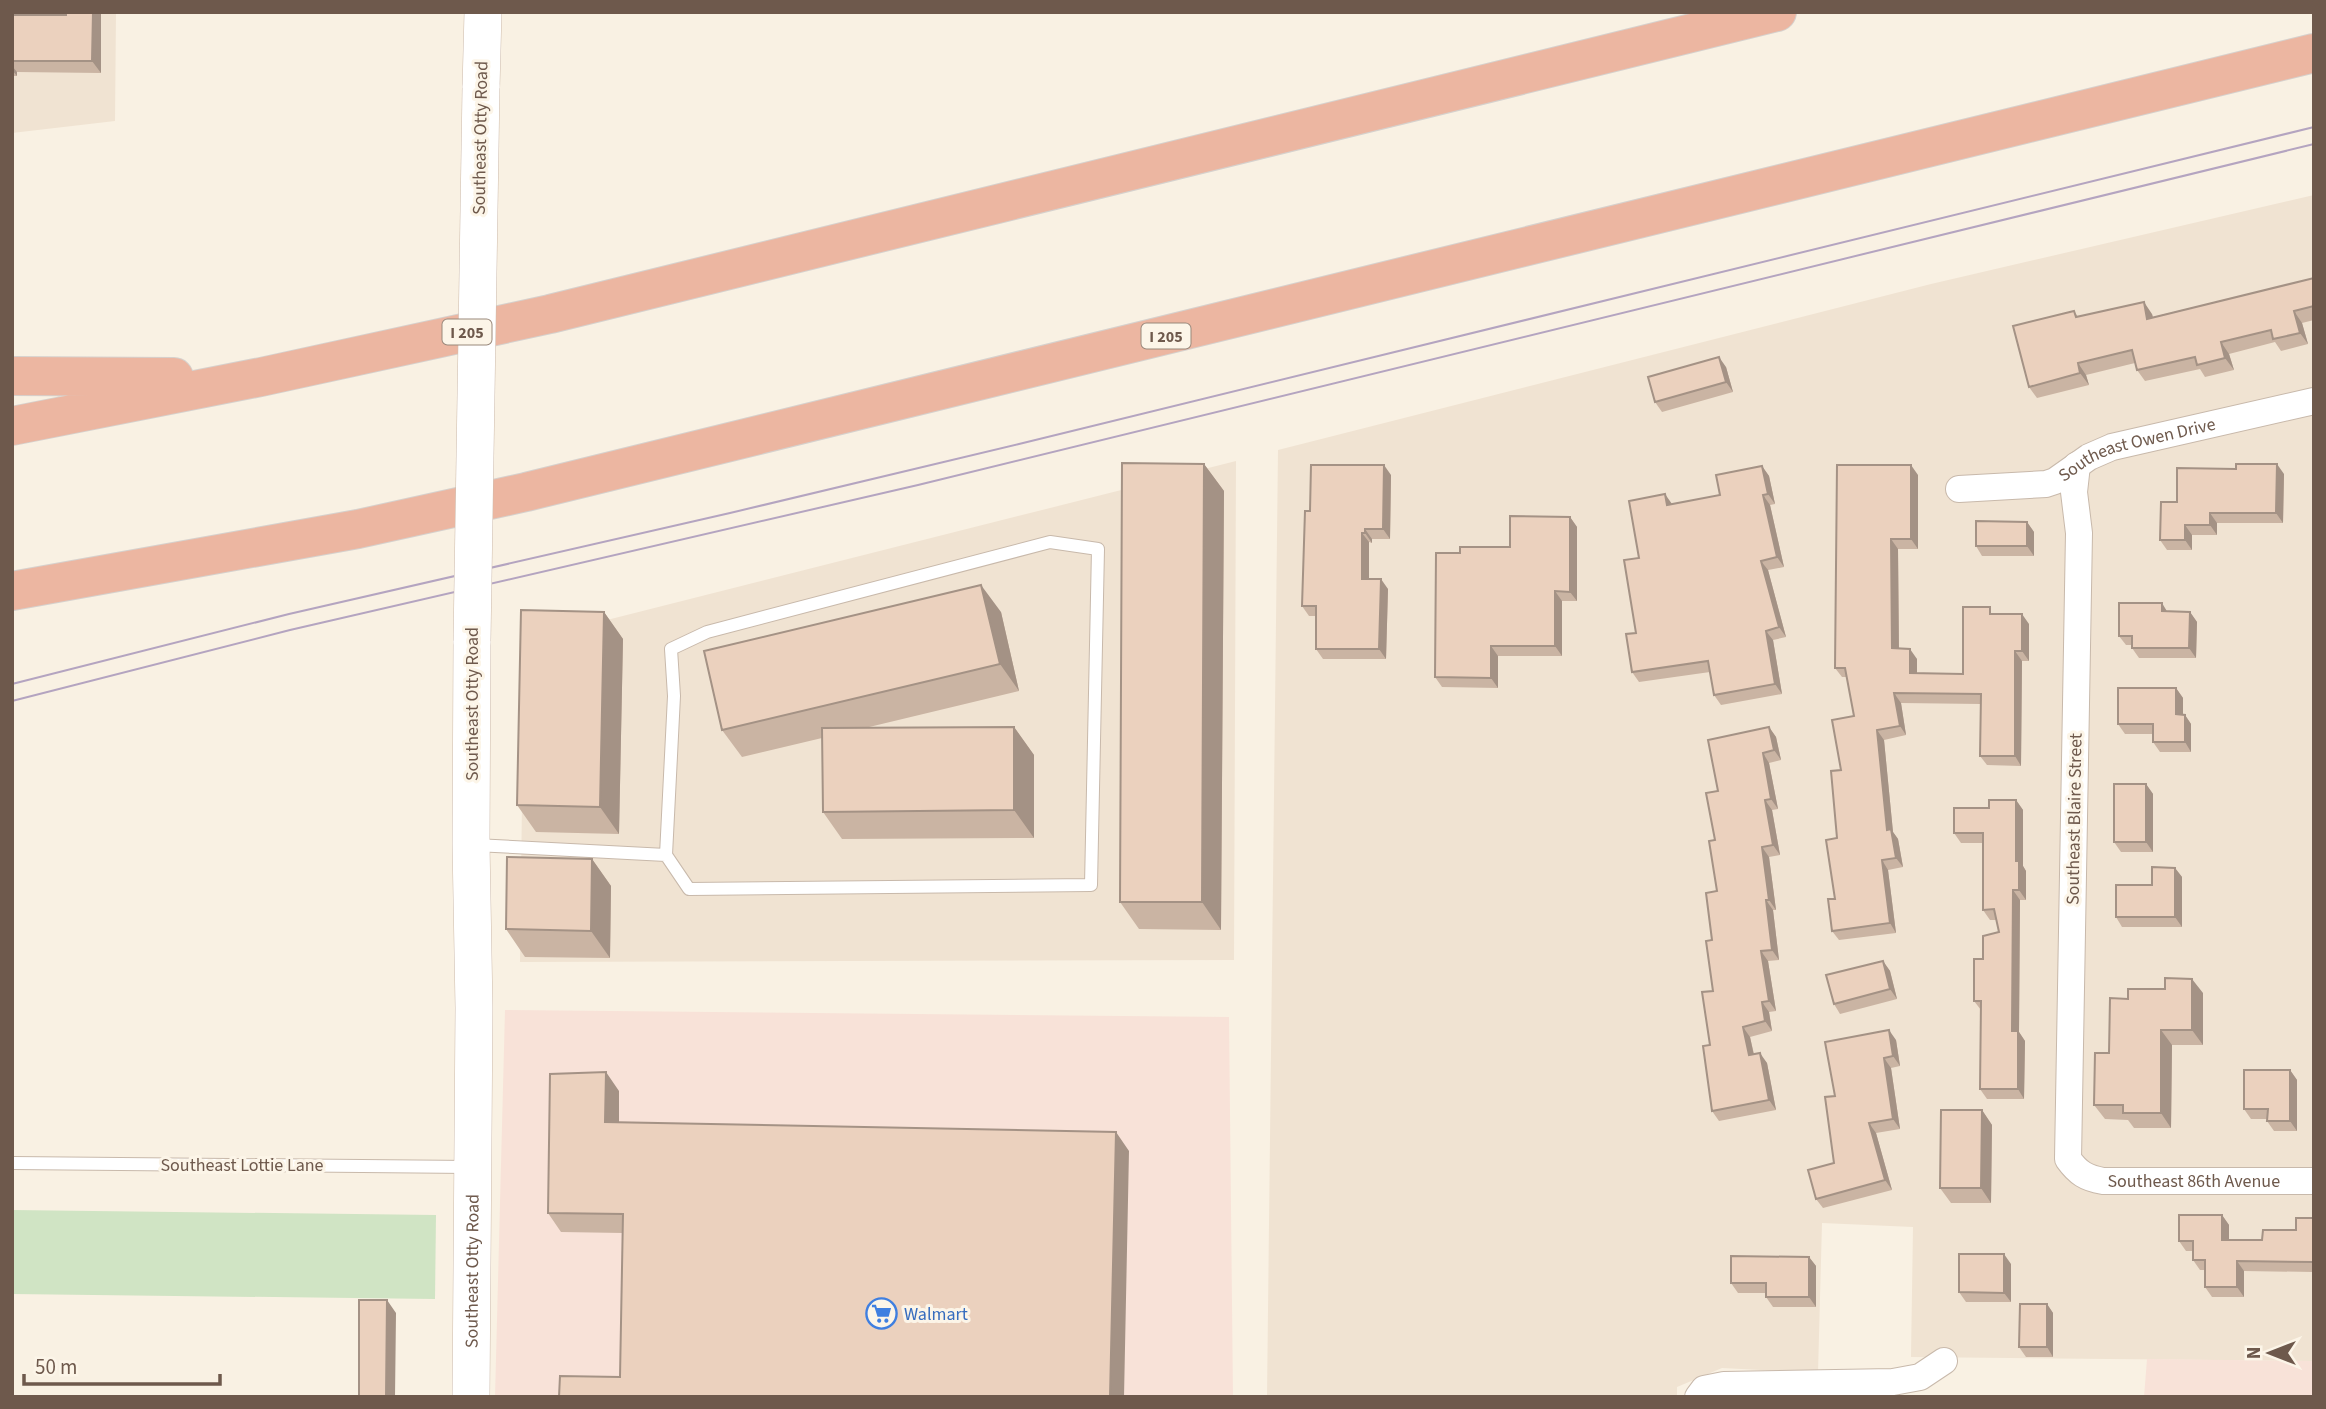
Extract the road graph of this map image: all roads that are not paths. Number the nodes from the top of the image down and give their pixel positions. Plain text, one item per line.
1 (483, 12) edge
2 (1777, 12) edge
3 (2314, 53) edge
4 (12, 376) edge
5 (261, 377) junction
6 (2314, 401) edge
7 (12, 426) edge
8 (2077, 465) junction
9 (1959, 489) dead end
10 (12, 591) edge
11 (471, 845) junction
12 (666, 855) junction
13 (12, 1163) edge
14 (472, 1167) junction
15 (2077, 1171) joint
16 (2314, 1181) edge
17 (1944, 1362) dead end
18 (471, 1397) edge
19 (1698, 1397) edge

1 - 11 street, Southeast Otty Road, bridge
2 - 5 highway, I 205
3 - 10 highway, I 205
4 - 5 highway
5 - 7 highway, I 205
6 - 8 street, Southeast Owen Drive
8 - 9 street, Southeast Owen Drive
8 - 15 street, Southeast Blaire Street
11 - 12 lane
11 - 14 street, Southeast Otty Road
12 - 12 lane
13 - 14 lane, Southeast Lottie Lane
14 - 18 street, Southeast Otty Road
15 - 16 street, Southeast 86th Avenue
17 - 19 street

